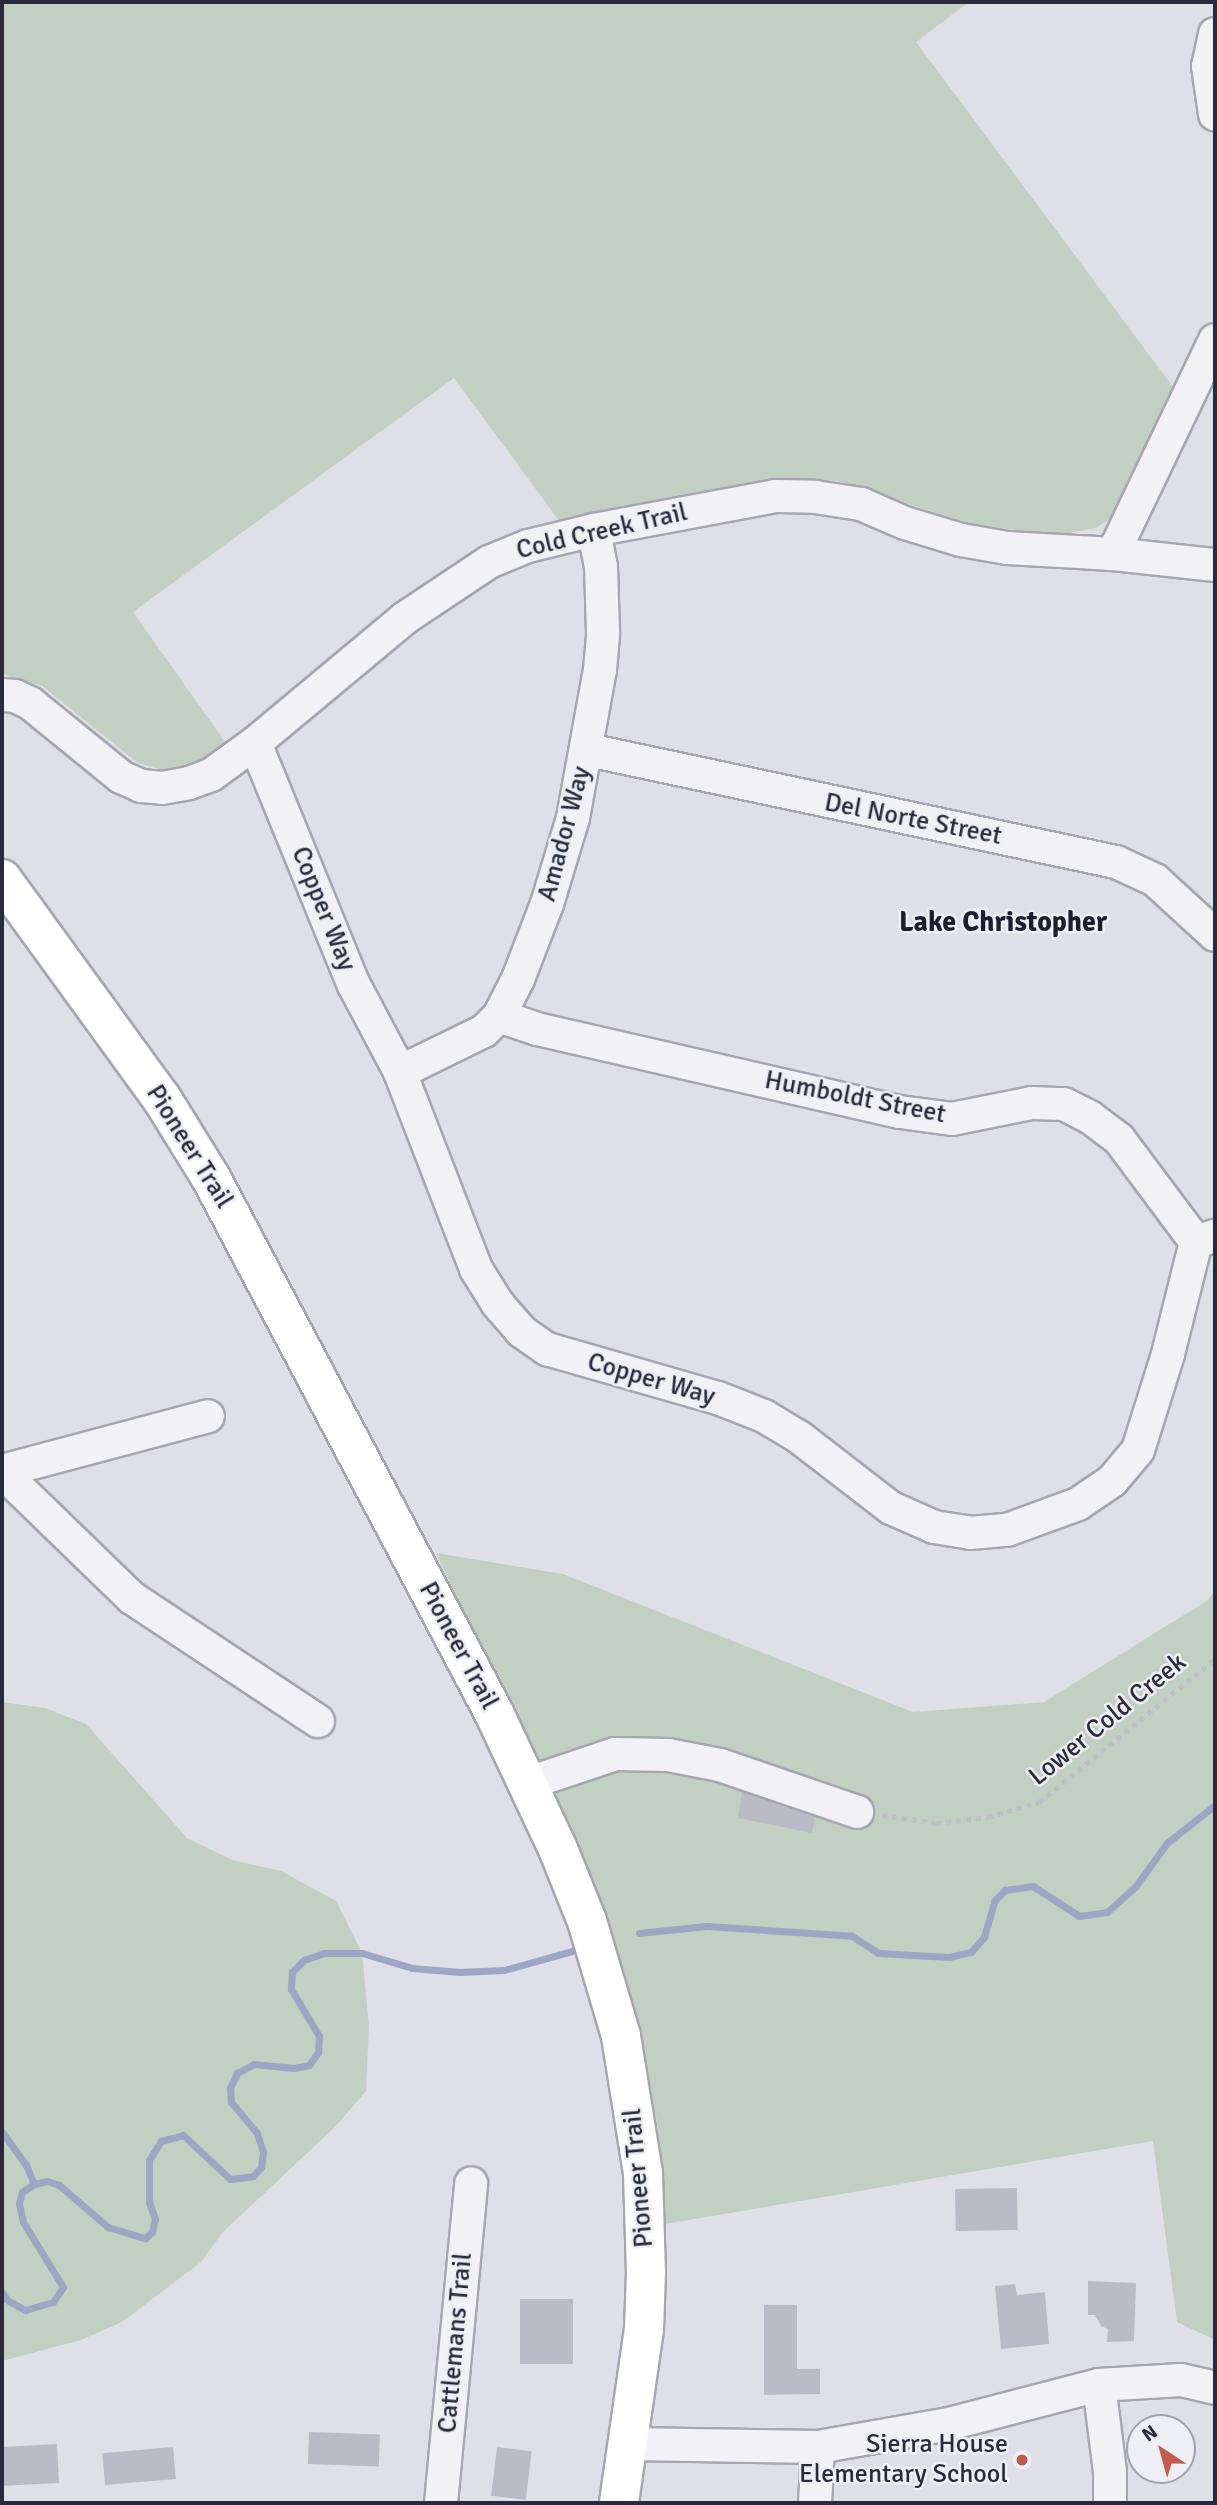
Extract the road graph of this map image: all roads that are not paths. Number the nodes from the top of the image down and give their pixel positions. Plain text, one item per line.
1 (1215, 34) edge
2 (1215, 114) edge
3 (1215, 340) edge
4 (594, 530) junction
5 (1113, 554) junction
6 (1215, 565) edge
7 (2, 695) edge
8 (255, 743) junction
9 (588, 750) junction
10 (2, 879) edge
11 (1215, 935) edge
12 (499, 1016) junction
13 (400, 1072) junction
14 (1206, 1239) edge
15 (208, 1416) dead end
16 (2, 1472) edge
17 (318, 1721) dead end
18 (529, 1783) junction
19 (857, 1812) road end
20 (471, 2183) dead end
21 (1099, 2385) junction
22 (1215, 2388) edge
23 (629, 2444) junction
24 (818, 2447) junction
25 (441, 2503) edge
26 (619, 2503) edge
27 (815, 2503) edge
28 (1110, 2503) edge

1 - 2 street
3 - 5 street
4 - 5 street, Cold Creek Trail
4 - 8 street, Cold Creek Trail
4 - 9 street, Amador Way
5 - 6 street, Cold Creek Trail
7 - 8 street, Cold Creek Trail
8 - 13 street, Copper Way
9 - 11 street, Del Norte Street
9 - 12 street, Amador Way
10 - 18 main road, Pioneer Trail
12 - 13 street, Amador Way
12 - 14 street, Humboldt Street
13 - 14 street, Copper Way
15 - 16 street
16 - 17 street
18 - 19 street
18 - 23 main road, Pioneer Trail
20 - 25 street, Cattlemans Trail
21 - 22 street
21 - 24 street
21 - 28 street
23 - 24 street
23 - 26 main road, Pioneer Trail
24 - 27 street

